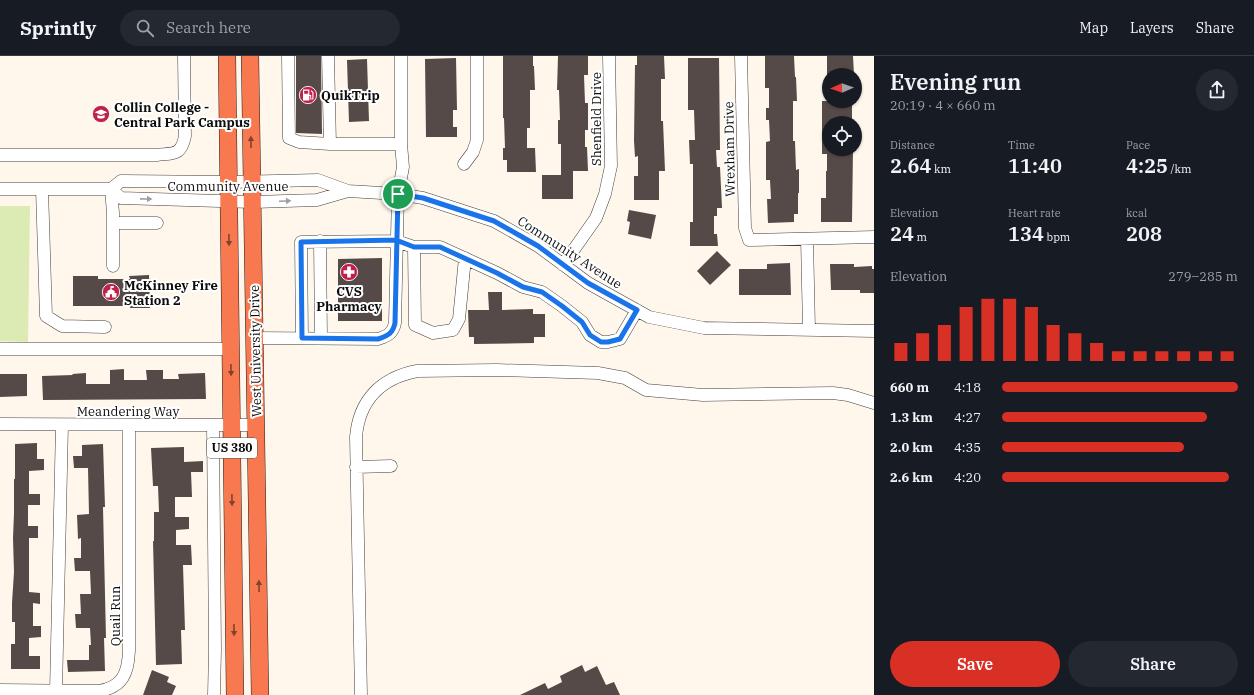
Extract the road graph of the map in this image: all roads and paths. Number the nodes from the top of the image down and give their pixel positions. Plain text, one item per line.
1 (184, 56) edge
2 (227, 56) edge
3 (250, 56) edge
4 (288, 56) edge
5 (328, 56) edge
6 (401, 56) edge
7 (477, 56) edge
8 (609, 56) edge
9 (741, 56) edge
10 (330, 144) junction
11 (401, 144) junction
12 (0, 155) edge
13 (464, 164) dead end
14 (252, 181) junction
15 (228, 182) junction
16 (0, 189) edge
17 (42, 189) junction
18 (111, 189) junction
19 (348, 191) junction
20 (398, 194) junction
21 (229, 201) junction
22 (252, 202) junction
23 (157, 223) dead end
24 (113, 224) junction
25 (874, 237) edge
26 (807, 239) junction
27 (396, 240) junction
28 (320, 241) junction
29 (414, 247) junction
30 (465, 258) junction
31 (563, 265) junction
32 (113, 266) dead end
33 (637, 310) junction
34 (105, 327) dead end
35 (809, 329) junction
36 (874, 331) edge
37 (256, 338) junction
38 (302, 338) junction
39 (321, 338) junction
40 (0, 349) edge
41 (230, 349) junction
42 (874, 403) edge
43 (0, 424) edge
44 (62, 424) junction
45 (128, 425) junction
46 (213, 425) junction
47 (231, 425) junction
48 (256, 425) junction
49 (391, 466) dead end
50 (356, 467) junction
51 (0, 690) edge
52 (56, 691) junction
53 (214, 695) edge
54 (235, 695) edge
55 (260, 695) edge
56 (360, 695) edge

1 - 12 street
2 - 15 highway, West University Drive / US 380
14 -> 3 highway, West University Drive / US 380
4 - 10 street
5 - 10 street
6 - 11 street
7 - 13 street
8 - 31 street, Shenfield Drive
9 - 26 street, Wrexham Drive
10 - 11 street
11 - 20 street
14 - 15 street, Community Avenue
14 - 19 street, Community Avenue
14 - 22 highway, West University Drive / US 380
15 - 18 street, Community Avenue
15 - 21 highway, West University Drive / US 380
16 - 17 street, Community Avenue
17 - 18 street, Community Avenue
17 - 34 street
18 -> 21 street, Community Avenue
18 - 24 street
19 - 20 street, Community Avenue
22 -> 19 street, Community Avenue
20 - 27 street
20 - 31 street, Community Avenue
21 - 22 street, Community Avenue
21 -> 41 highway, West University Drive / US 380
22 - 37 highway, West University Drive / US 380
23 - 24 street
24 - 32 street
25 - 26 street
26 - 35 street
27 - 28 street
27 - 29 street
27 - 39 street
28 - 38 street
28 - 39 street
29 - 30 street
29 - 30 street
30 - 33 street
31 - 33 street, Community Avenue
33 - 35 street, Community Avenue
35 - 36 street, Community Avenue
37 - 38 street
37 - 48 highway, West University Drive / US 380
38 - 39 street
40 - 41 street
41 -> 47 highway, West University Drive / US 380
42 - 50 street
43 - 44 street, Meandering Way
44 - 45 street, Meandering Way
44 - 52 street
45 - 46 street, Meandering Way
45 - 52 street, Quail Run
46 - 47 street, Meandering Way
46 - 53 street
47 - 48 street, Meandering Way
47 -> 54 highway, West University Drive / US 380
55 -> 48 highway, West University Drive / US 380
49 - 50 street
50 - 56 street
51 - 52 street, Quail Run

